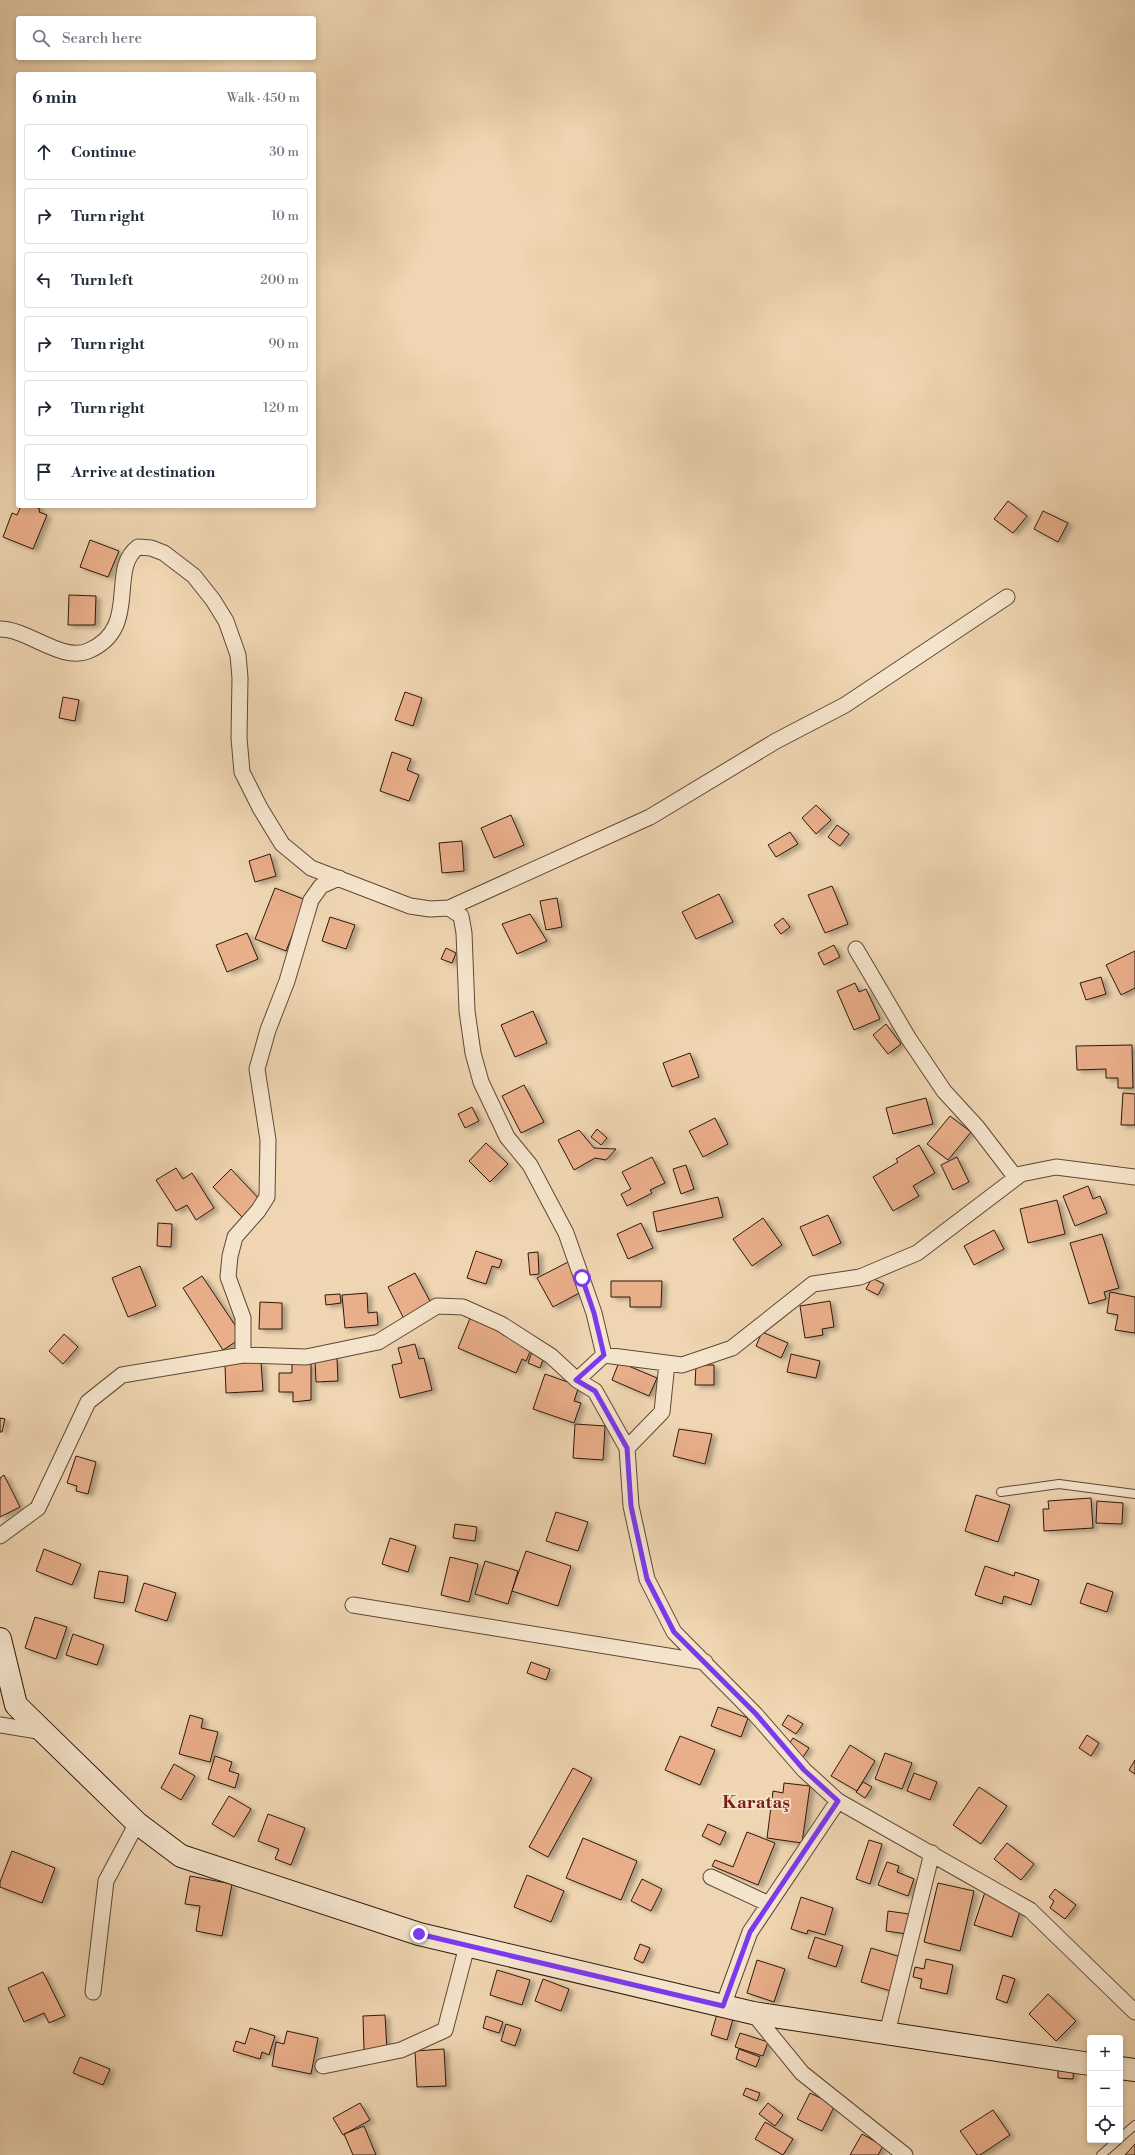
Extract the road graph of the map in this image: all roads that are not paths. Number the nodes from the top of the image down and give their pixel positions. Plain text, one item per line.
1 (1007, 597) dead end
2 (0, 629) edge
3 (339, 878) junction
4 (449, 908) junction
5 (856, 949) dead end
6 (1135, 1177) edge
7 (1016, 1178) junction
8 (244, 1355) junction
9 (604, 1355) junction
10 (667, 1364) junction
11 (576, 1380) junction
12 (627, 1448) junction
13 (1001, 1492) dead end
14 (1135, 1494) edge
15 (0, 1536) edge
16 (353, 1605) dead end
17 (0, 1639) edge
18 (704, 1662) junction
19 (0, 1725) edge
20 (44, 1732) junction
21 (838, 1801) junction
22 (137, 1823) junction
23 (932, 1853) junction
24 (711, 1877) dead end
25 (769, 1904) junction
26 (466, 1946) junction
27 (93, 1992) dead end
28 (723, 2006) junction
29 (1135, 2012) edge
30 (753, 2013) junction
31 (887, 2033) junction
32 (1087, 2064) edge
33 (323, 2066) dead end
34 (1123, 2068) edge
35 (1135, 2070) edge
36 (1135, 2125) edge
37 (1123, 2135) edge
38 (1115, 2143) edge
39 (905, 2155) edge
40 (1101, 2155) edge

1 - 4 street
2 - 3 street
3 - 4 street
3 - 8 street
4 - 9 street
5 - 7 street
6 - 7 street
7 - 10 street
8 - 11 street
8 - 15 street
9 - 10 street
9 - 11 street
10 - 12 street
11 - 12 street
12 - 18 street
13 - 14 lane
16 - 18 street
17 - 20 street
18 - 21 street
19 - 20 street
20 - 22 street
21 - 23 street
21 - 25 street
22 - 26 street
22 - 27 street
23 - 29 street
23 - 31 street
24 - 25 street
25 - 28 street
26 - 28 street
26 - 33 street
28 - 30 street
30 - 31 street
30 - 39 street
31 - 32 street
34 - 35 street
36 - 37 lane
38 - 40 lane

